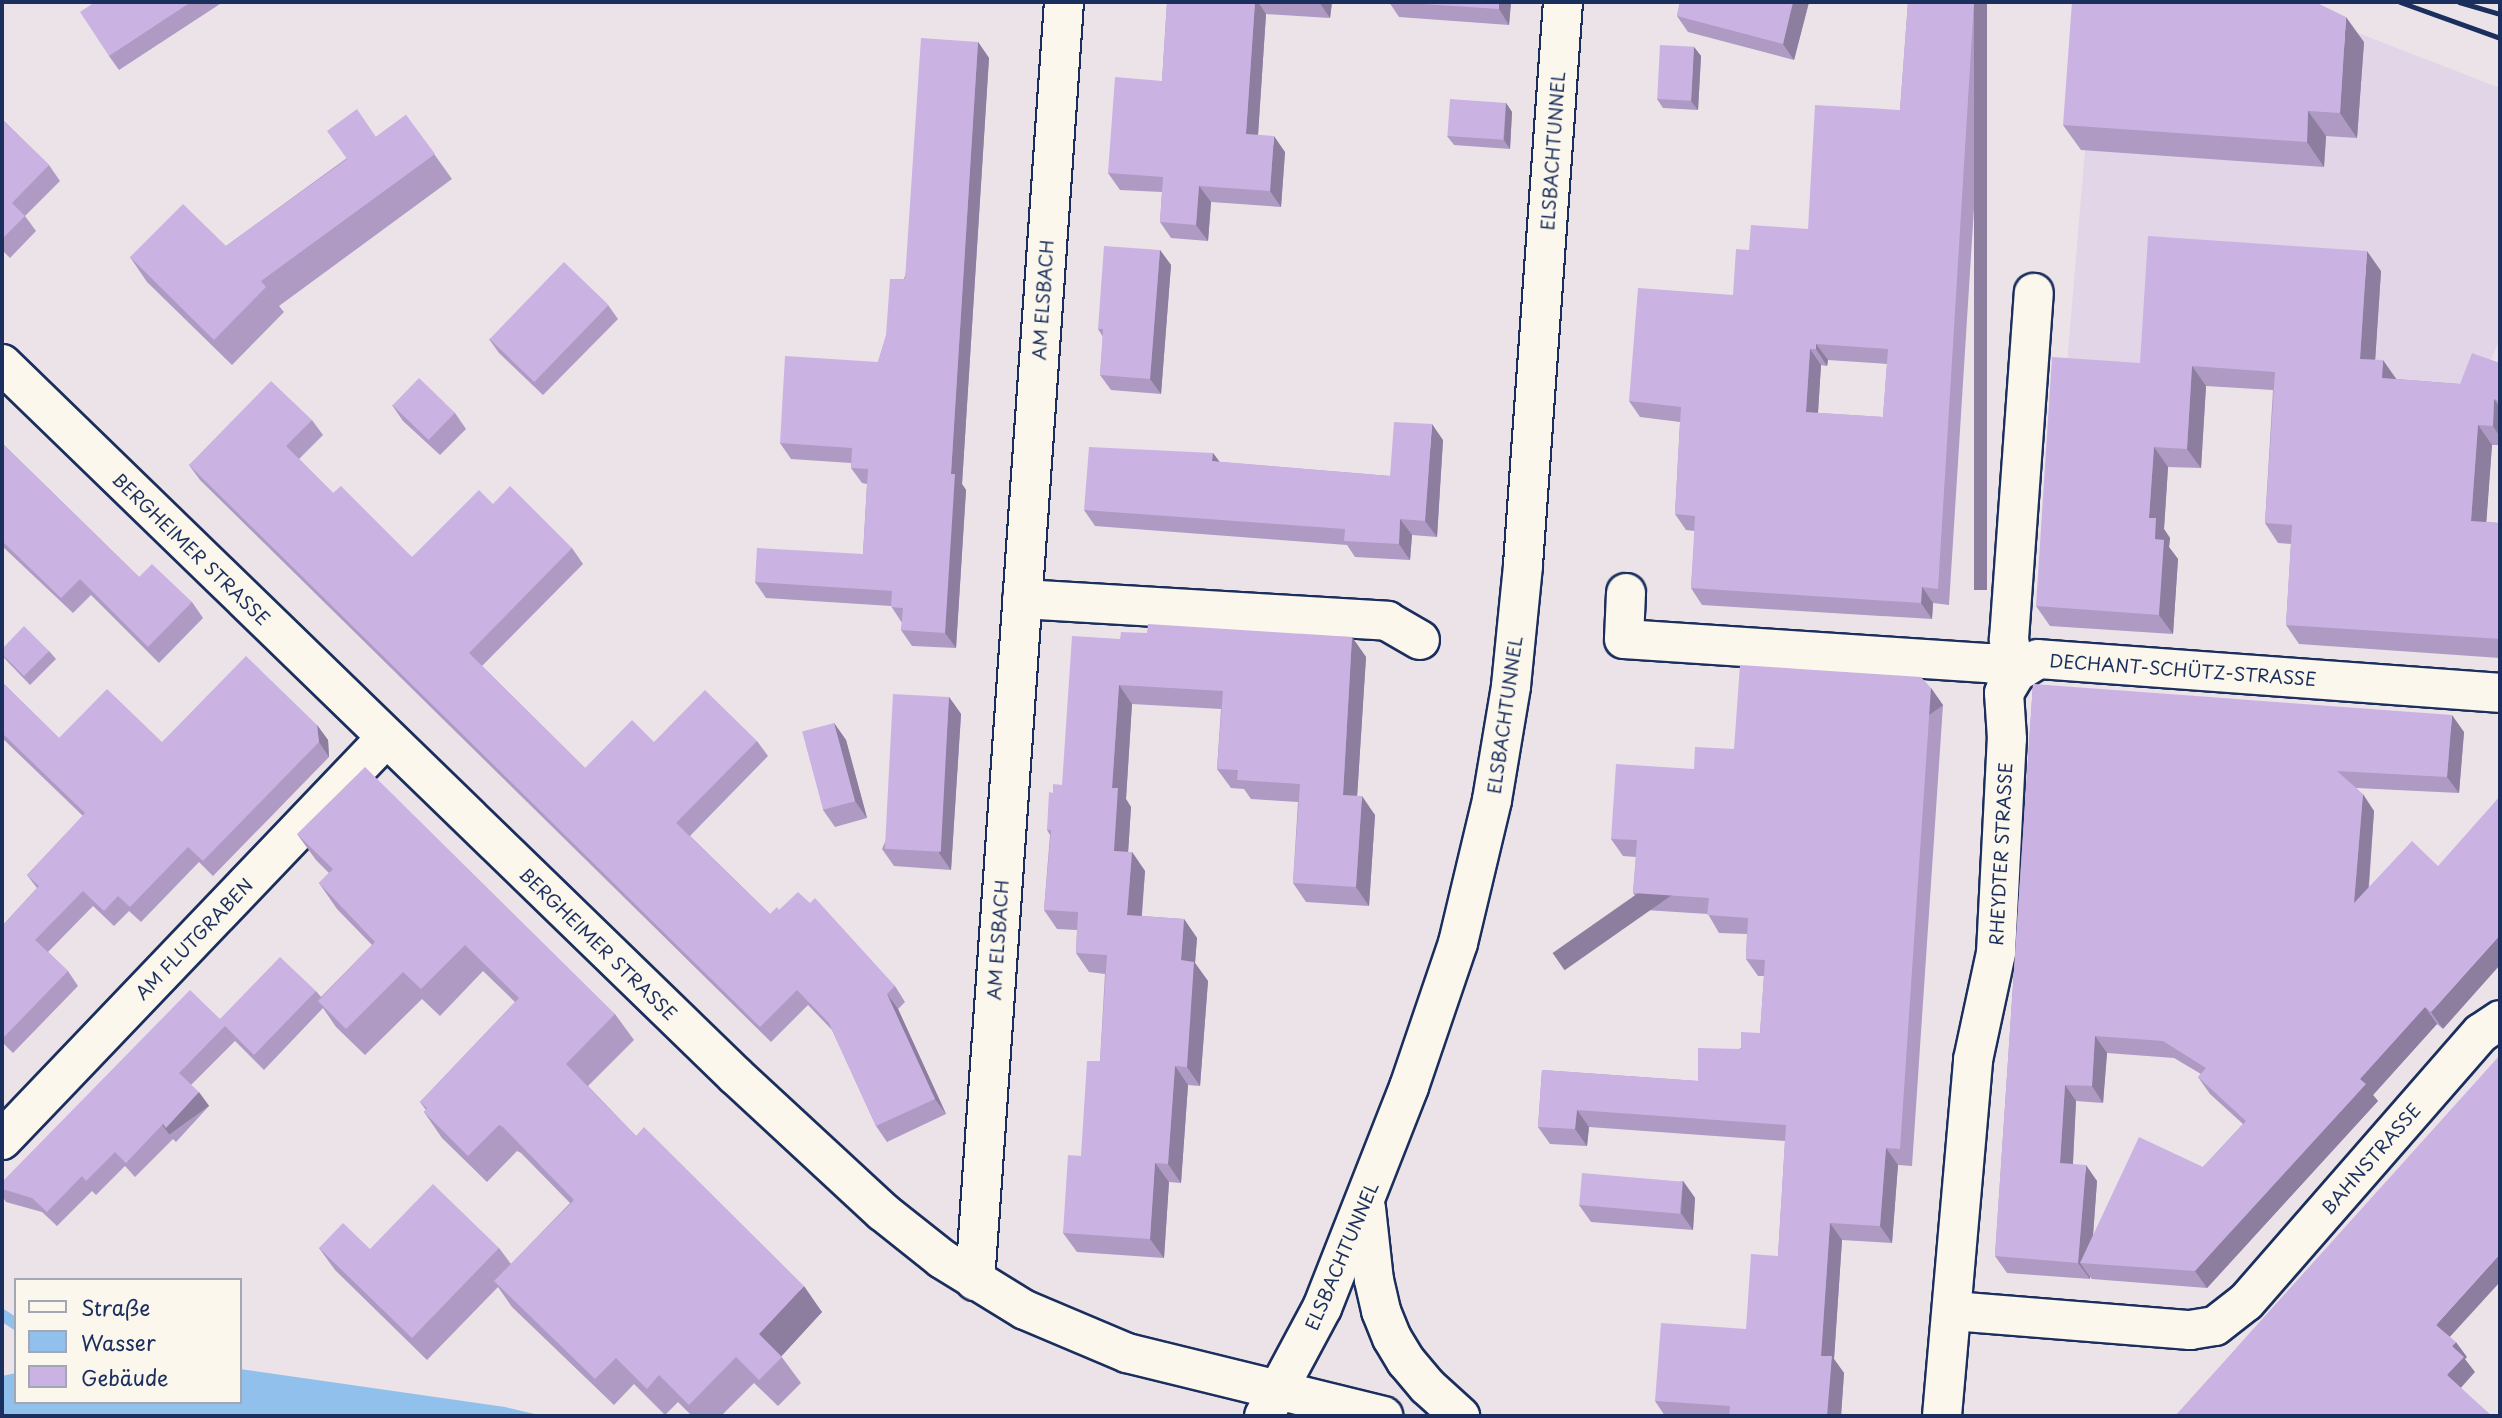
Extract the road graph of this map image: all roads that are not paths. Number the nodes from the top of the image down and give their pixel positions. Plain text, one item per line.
1 (1064, 2) edge
2 (1563, 2) edge
3 (2034, 293) dead end
4 (2, 365) edge
5 (1626, 593) dead end
6 (1022, 598) junction
7 (1420, 640) dead end
8 (2016, 673) junction
9 (2500, 693) edge
10 (386, 738) junction
11 (2500, 1020) edge
12 (2, 1140) edge
13 (1366, 1202) junction
14 (975, 1281) junction
15 (1953, 1311) junction
16 (1272, 1404) edge
17 (1383, 1416) edge
18 (1460, 1416) edge
19 (1942, 1416) edge

1 - 6 street, AM ELSBACH
2 - 13 street, ELSBACHTUNNEL
3 - 8 street
4 - 10 street, BERGHEIMER STRASSE
5 - 8 street
6 - 7 street
6 - 14 street, AM ELSBACH
8 - 9 street, DECHANT-SCHÜTZ-STRASSE
8 - 15 street, RHEYDTER STRASSE
10 - 12 street, AM FLUTGRABEN
10 - 14 street, BERGHEIMER STRASSE
11 - 15 street, BAHNSTRASSE
13 - 16 street, ELSBACHTUNNEL
13 - 18 street
14 - 16 street, BERGHEIMER STRASSE
15 - 19 street, RHEYDTER STRASSE
16 - 17 street, BERGHEIMER STRASSE

